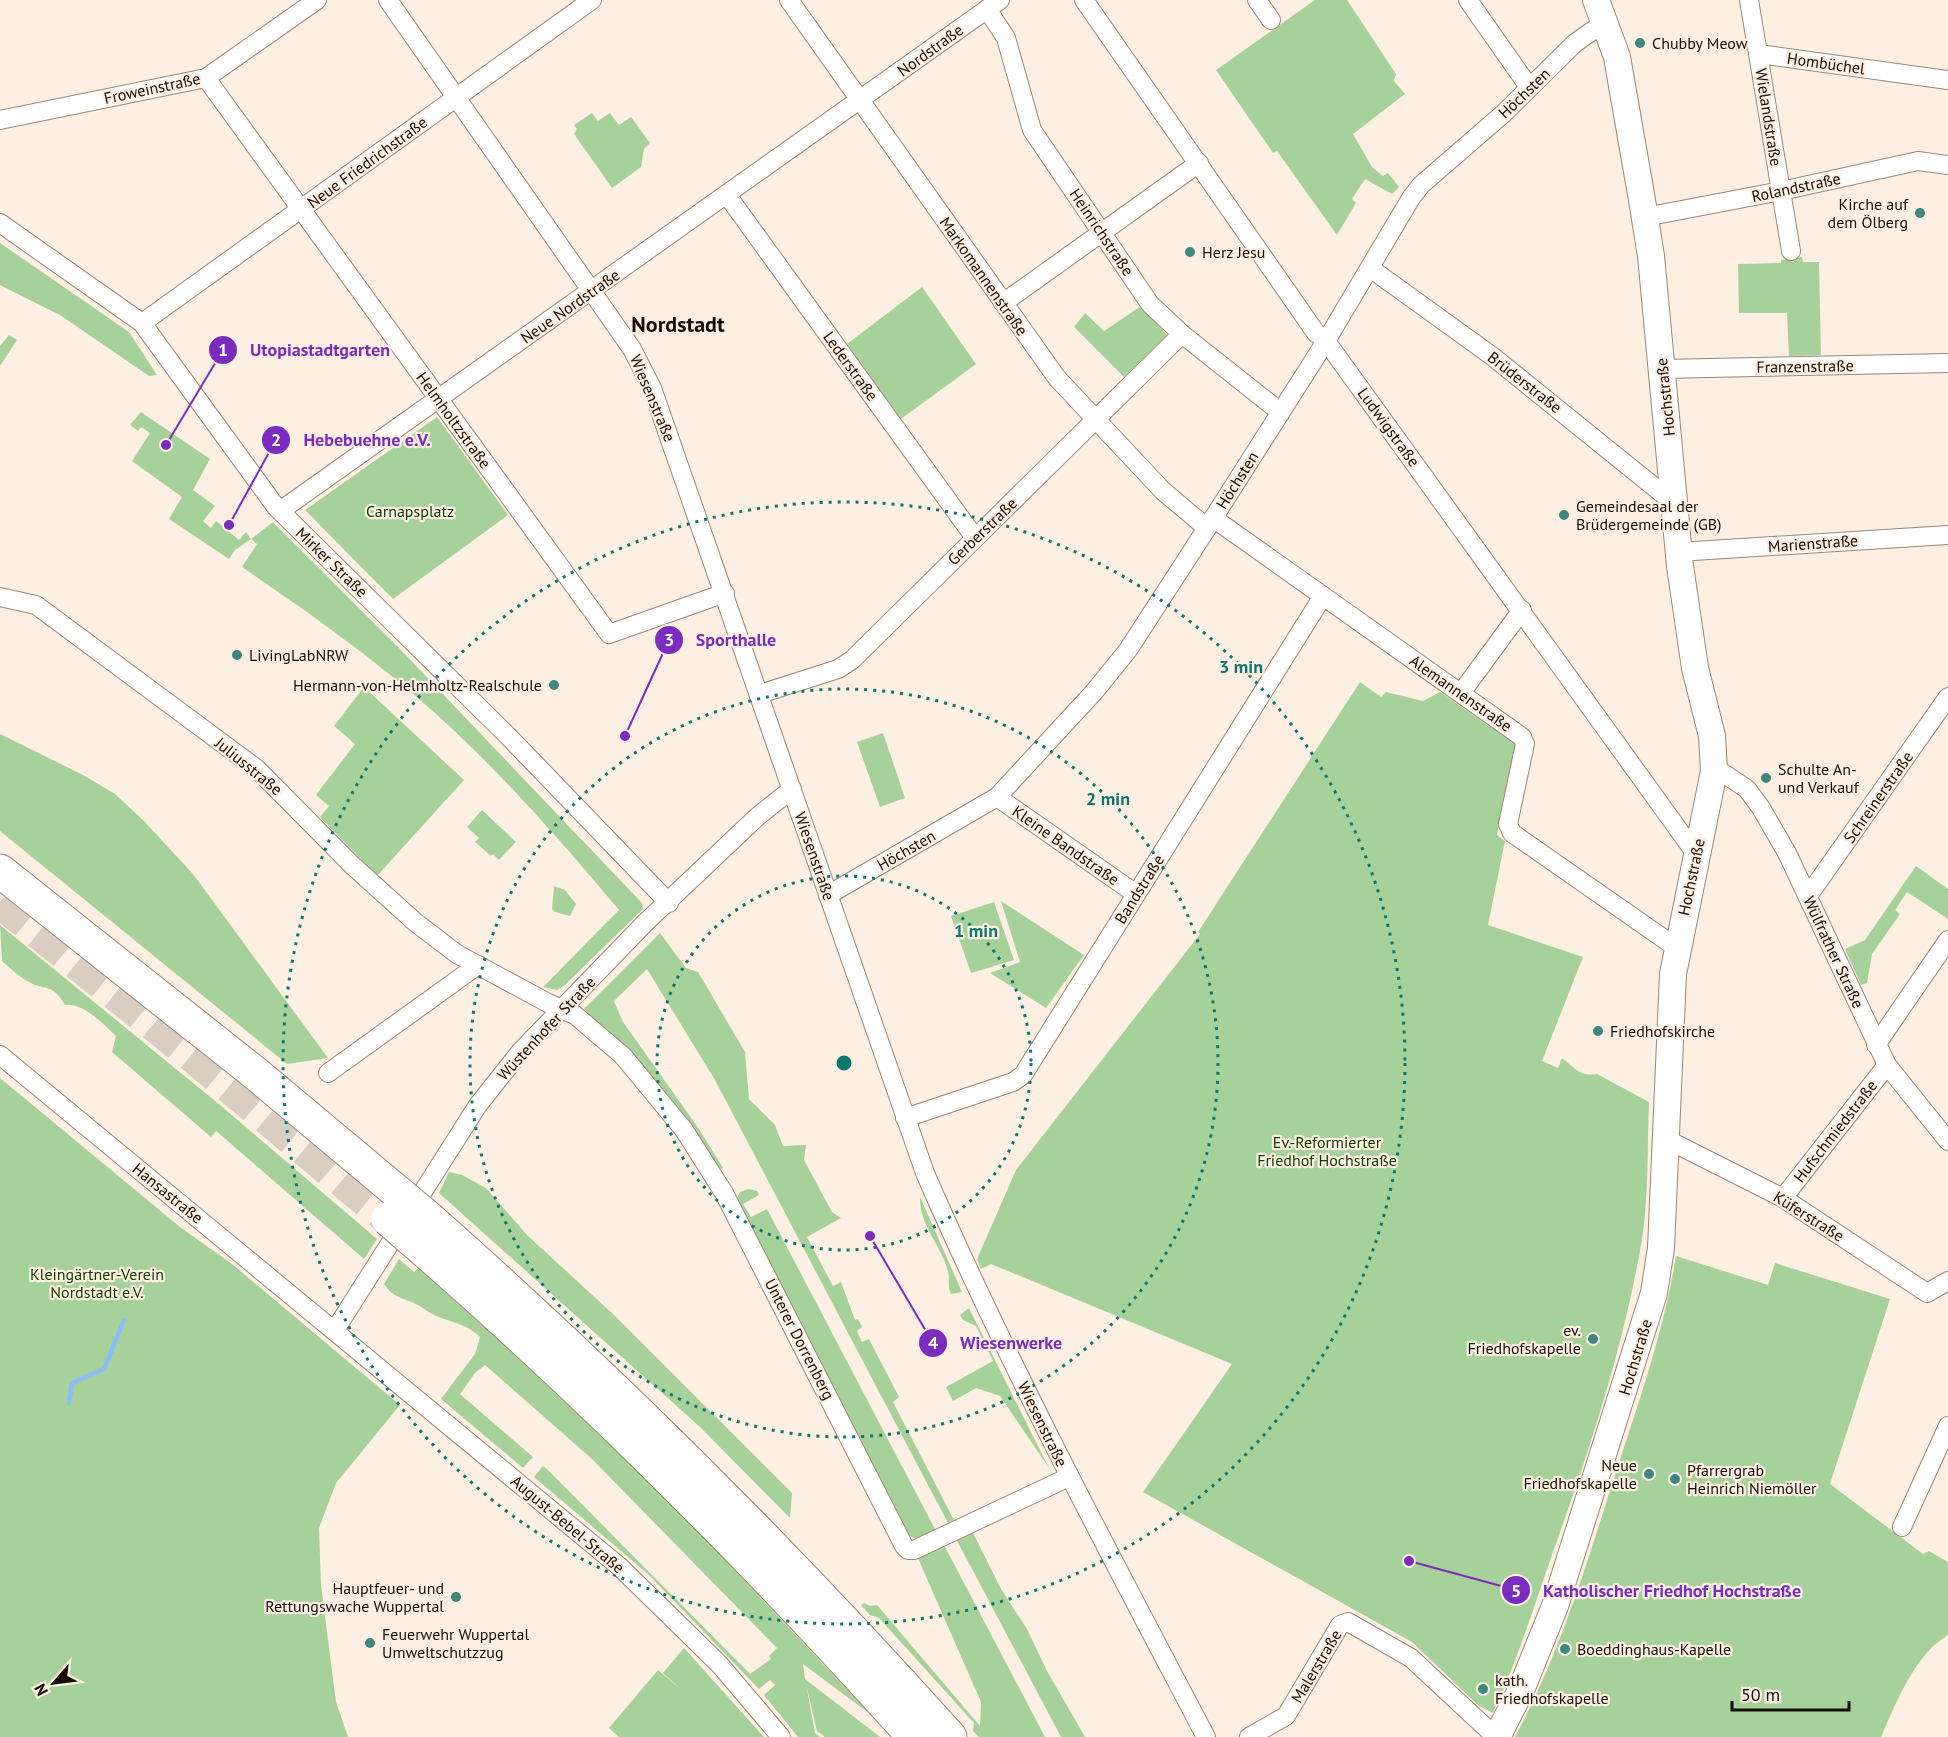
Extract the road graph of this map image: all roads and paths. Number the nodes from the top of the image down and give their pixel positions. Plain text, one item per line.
1 (317, 0) edge
2 (388, 0) edge
3 (592, 0) edge
4 (789, 0) edge
5 (1084, 0) edge
6 (1257, 0) edge
7 (1468, 0) edge
8 (1749, 0) edge
9 (993, 4) edge
10 (1600, 11) edge
11 (1271, 20) dead end
12 (1759, 54) junction
13 (206, 78) junction
14 (1948, 80) edge
15 (1529, 87) junction
16 (456, 98) junction
17 (860, 100) junction
18 (0, 120) edge
19 (1199, 163) junction
20 (1948, 165) edge
21 (1781, 191) junction
22 (727, 195) junction
23 (0, 206) edge
24 (301, 209) junction
25 (1645, 217) junction
26 (0, 222) edge
27 (1103, 233) junction
28 (20, 236) junction
29 (1791, 251) dead end
30 (1370, 268) junction
31 (591, 291) junction
32 (1003, 303) junction
33 (142, 323) junction
34 (1182, 334) junction
35 (1326, 341) junction
36 (1948, 363) edge
37 (1662, 369) junction
38 (438, 399) junction
39 (1280, 411) junction
40 (1095, 419) junction
41 (1674, 503) junction
42 (280, 511) junction
43 (1210, 523) junction
44 (1948, 535) edge
45 (975, 538) junction
46 (1678, 552) junction
47 (725, 593) junction
48 (1323, 596) junction
49 (0, 597) edge
50 (1522, 610) junction
51 (1461, 693) junction
52 (760, 694) junction
53 (1948, 697) edge
54 (1714, 771) junction
55 (792, 789) junction
56 (997, 797) junction
57 (800, 811) junction
58 (757, 818) junction
59 (1696, 854) junction
60 (0, 871) edge
61 (1136, 894) junction
62 (828, 895) junction
63 (1808, 896) junction
64 (669, 903) junction
65 (1948, 940) edge
66 (1677, 948) junction
67 (478, 965) junction
68 (561, 1010) junction
69 (1876, 1045) junction
70 (0, 1055) edge
71 (1887, 1065) junction
72 (328, 1073) dead end
73 (904, 1118) junction
74 (1664, 1138) junction
75 (1948, 1141) edge
76 (1783, 1197) junction
77 (407, 1217) junction
78 (1948, 1281) edge
79 (335, 1330) junction
80 (1948, 1426) edge
81 (1069, 1477) junction
82 (1902, 1527) dead end
83 (782, 1737) edge
84 (914, 1737) edge
85 (950, 1737) edge
86 (1206, 1737) edge
87 (1249, 1737) edge
88 (1497, 1737) edge

1 - 13 street, Froweinstraße
2 - 16 street, Wiesenstraße
3 - 16 street, Neue Friedrichstraße
4 - 17 street, Markomannenstraße
5 - 19 street, Ludwigstraße
6 - 11 street
7 - 15 street
8 - 12 street
9 - 17 street, Nordstraße
9 - 27 street, Heinrichstraße
10 - 15 street, Höchsten
10 - 25 main road, Hochstraße
12 - 14 street, Hombüchel
12 - 21 street, Wielandstraße
13 - 18 street, Froweinstraße
13 - 24 street, Helmholtzstraße
15 - 30 street, Höchsten
16 - 24 street, Neue Friedrichstraße
16 - 31 street, Wiesenstraße
17 - 22 street, Neue Nordstraße
17 - 32 street, Markomannenstraße
19 - 27 street
19 - 35 street, Ludwigstraße
20 - 21 street, Rolandstraße
21 - 25 street, Rolandstraße
21 - 29 street, Wielandstraße
22 - 31 street, Neue Nordstraße
22 - 45 street, Lederstraße
23 - 28 street
24 - 33 street, Neue Friedrichstraße
24 - 38 street, Helmholtzstraße
25 - 37 main road, Hochstraße
26 - 28 street, Mirker Straße
27 - 32 street
27 - 34 street, Heinrichstraße
28 - 33 street, Mirker Straße
30 - 35 street, Höchsten
30 - 41 street, Brüderstraße
31 - 38 street, Neue Nordstraße
31 - 47 street, Wiesenstraße
32 - 40 street, Markomannenstraße
33 - 42 street, Mirker Straße
34 - 39 street, Heinrichstraße
34 - 40 street, Gerberstraße
35 - 39 street, Höchsten
35 - 50 street, Ludwigstraße
36 - 37 street, Franzenstraße
37 - 41 main road, Hochstraße
38 - 42 street, Neue Nordstraße
38 - 47 street, Helmholtzstraße
39 - 43 street, Höchsten
40 - 43 street, Markomannenstraße
40 - 45 street, Gerberstraße
41 - 46 main road, Hochstraße
42 - 64 street, Mirker Straße
43 - 48 street, Alemannenstraße
43 - 56 street, Höchsten
44 - 46 street, Marienstraße
45 - 52 street, Gerberstraße
46 - 54 main road, Hochstraße
47 - 52 street, Wiesenstraße
48 - 51 street, Alemannenstraße
48 - 61 street, Bandstraße
49 - 67 street, Juliusstraße
50 - 51 street
50 - 59 street, Ludwigstraße
51 - 66 street, Alemannenstraße
52 - 55 street, Wiesenstraße
53 - 63 street, Schreinerstraße
54 - 59 main road, Hochstraße
54 - 63 street, Wülfrather Straße
55 - 57 street, Wiesenstraße
55 - 58 street, Wüstenhofer Straße
56 - 61 street, Kleine Bandstraße
56 - 62 street, Höchsten
57 - 58 street
57 - 62 street, Wiesenstraße
58 - 64 street, Wüstenhofer Straße
59 - 66 main road, Hochstraße
60 - 77 highway
61 - 73 street, Bandstraße
62 - 73 street, Wiesenstraße
63 - 69 street, Wülfrather Straße
64 - 68 street, Wüstenhofer Straße
65 - 69 street
66 - 74 main road, Hochstraße
67 - 68 street, Juliusstraße
67 - 72 street
68 - 79 street, Wüstenhofer Straße
68 - 81 street, Unterer Dorrenberg
69 - 71 street, Wülfrather Straße
70 - 79 street, Hansastraße
71 - 75 street, Wülfrather Straße
71 - 76 street, Hufschmiedstraße
73 - 81 street, Wiesenstraße
74 - 76 street, Küferstraße
74 - 88 main road, Hochstraße
76 - 78 street, Küferstraße
77 - 84 highway
77 - 85 highway
79 - 83 street, August-Bebel-Straße
80 - 82 street
81 - 86 street, Wiesenstraße
87 - 88 street, Malerstraße

